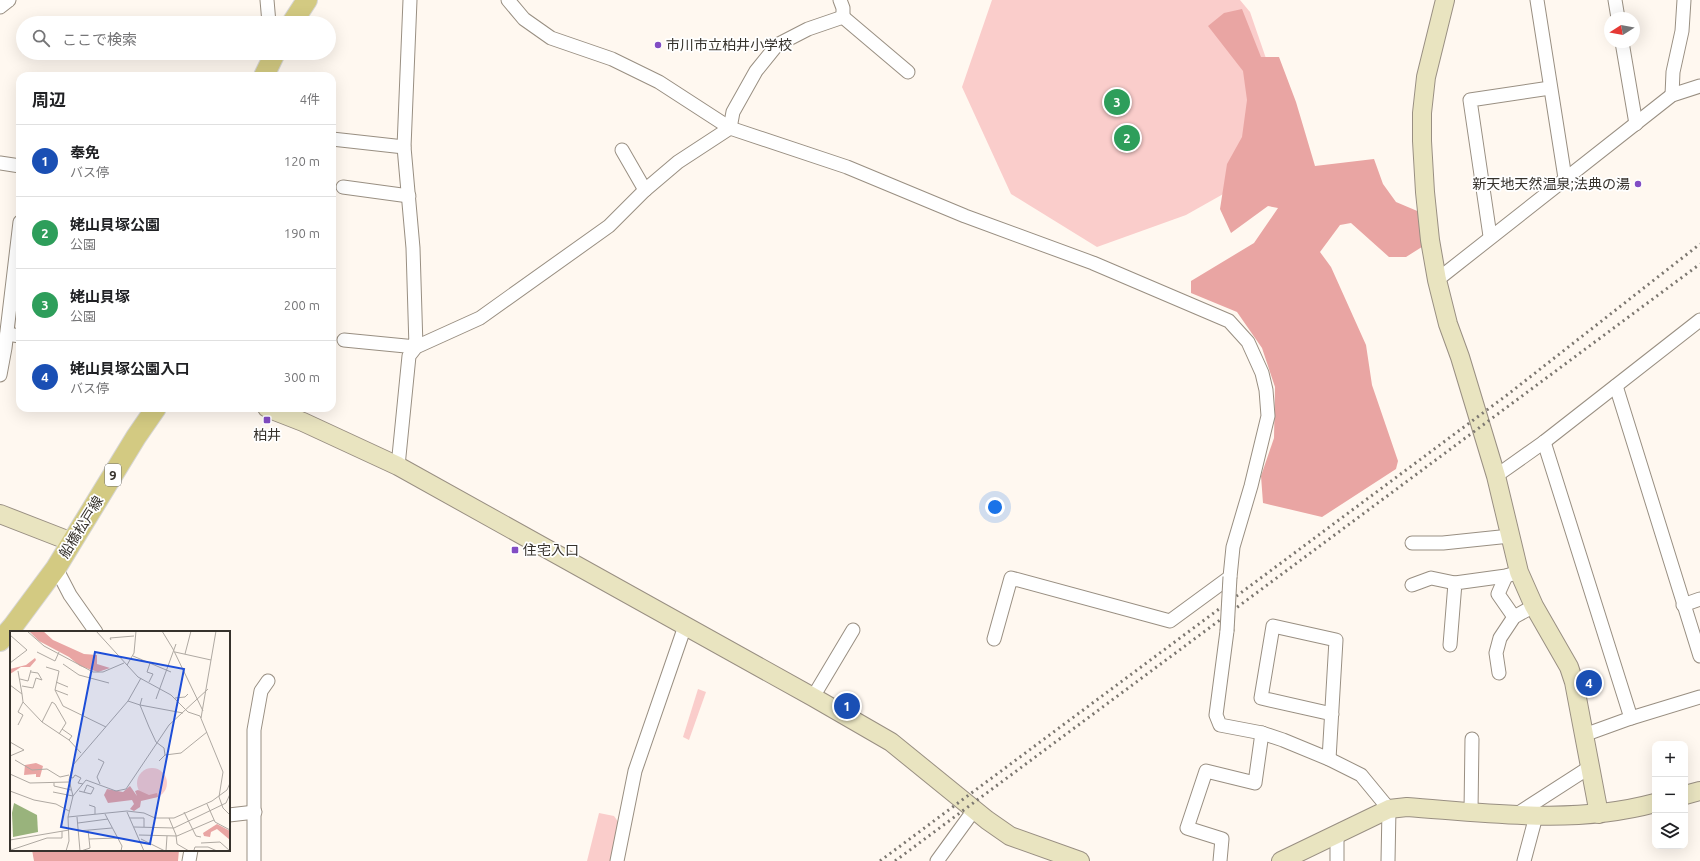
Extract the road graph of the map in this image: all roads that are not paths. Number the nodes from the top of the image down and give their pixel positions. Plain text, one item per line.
1 (9, 0) edge
2 (267, 0) edge
3 (307, 0) edge
4 (410, 0) edge
5 (508, 0) edge
6 (840, 0) edge
7 (1446, 0) edge
8 (1537, 0) edge
9 (1615, 0) edge
10 (1684, 0) edge
11 (0, 7) edge
12 (1617, 12) edge
13 (268, 16) edge
14 (297, 16) edge
15 (842, 17) junction
16 (1623, 48) edge
17 (272, 60) edge
18 (266, 72) edge
19 (908, 72) dead end
20 (1700, 86) edge
21 (1550, 88) junction
22 (1672, 95) junction
23 (1636, 124) junction
24 (730, 128) junction
25 (336, 139) edge
26 (404, 147) junction
27 (622, 150) dead end
28 (0, 163) edge
29 (16, 165) edge
30 (1565, 178) junction
31 (343, 187) dead end
32 (645, 190) junction
33 (409, 196) junction
34 (1490, 236) junction
35 (16, 256) edge
36 (1437, 280) junction
37 (1700, 320) edge
38 (7, 334) junction
39 (16, 335) edge
40 (344, 340) dead end
41 (416, 347) junction
42 (0, 375) edge
43 (1616, 386) junction
44 (153, 412) edge
45 (277, 412) edge
46 (1544, 442) junction
47 (398, 466) junction
48 (1496, 476) junction
49 (0, 514) edge
50 (1510, 536) junction
51 (72, 542) junction
52 (1412, 543) dead end
53 (56, 568) junction
54 (1513, 574) junction
55 (1230, 577) junction
56 (1455, 583) junction
57 (1412, 585) dead end
58 (1700, 599) edge
59 (1684, 605) junction
60 (1534, 606) junction
61 (1514, 617) junction
62 (685, 626) junction
63 (853, 630) dead end
64 (95, 631) edge
65 (994, 639) dead end
66 (0, 641) edge
67 (1450, 645) dead end
68 (1700, 656) edge
69 (1499, 673) dead end
70 (268, 680) dead end
71 (813, 697) junction
72 (1700, 697) edge
73 (1332, 714) junction
74 (1631, 718) junction
75 (1262, 733) junction
76 (1584, 735) junction
77 (1472, 739) dead end
78 (1329, 759) junction
79 (1590, 767) junction
80 (1700, 791) edge
81 (1688, 794) edge
82 (1652, 804) edge
83 (1389, 809) junction
84 (974, 810) junction
85 (1471, 811) junction
86 (254, 812) junction
87 (1517, 814) junction
88 (1599, 814) junction
89 (230, 815) edge
90 (1536, 816) junction
91 (1337, 834) junction
92 (191, 851) edge
93 (190, 861) edge
94 (254, 861) edge
95 (617, 861) edge
96 (937, 861) edge
97 (1080, 861) edge
98 (1220, 861) edge
99 (1281, 861) edge
100 (1337, 861) edge
101 (1388, 861) edge
102 (1524, 861) edge

1 - 11 street
2 - 13 street
3 - 14 main road
4 - 26 street
5 - 24 street
6 - 15 street
7 - 36 street
8 - 21 street
9 - 12 street
10 - 22 street
15 - 19 street
15 - 24 street
16 - 23 street
17 - 18 main road
20 - 22 street
21 - 30 street
21 - 34 street
22 - 23 street
23 - 30 street
24 - 32 street
24 - 55 street
25 - 26 street
26 - 33 street
27 - 32 street
28 - 29 street
30 - 34 street
31 - 33 street
32 - 41 street
33 - 41 street
34 - 36 street
35 - 38 street
36 - 48 street
37 - 43 street
38 - 39 street
38 - 42 street
40 - 41 street
41 - 47 street
43 - 46 street
43 - 59 street
44 - 51 main road, 船橋松戸線 / 9
45 - 47 street
46 - 48 street
46 - 74 street
47 - 62 street
48 - 50 street
49 - 51 street
50 - 52 street
50 - 54 street
51 - 53 main road, 船橋松戸線 / 9
53 - 64 street
53 - 66 main road, 船橋松戸線 / 9
54 - 56 street
54 - 60 street
54 - 61 street
55 - 65 street
55 - 75 street, bridge
56 - 57 street
56 - 67 street
58 - 59 street
59 - 68 street
60 - 61 street
60 - 76 street
61 - 69 street
62 - 71 street
62 - 95 street
63 - 71 street
70 - 86 street
71 - 84 street
72 - 74 street
73 - 73 street
73 - 78 street
74 - 76 street
75 - 78 street
75 - 98 street
76 - 79 street
77 - 85 street
78 - 83 street
79 - 87 street
79 - 88 street
80 - 81 street
82 - 88 street
83 - 85 street
83 - 91 street
83 - 101 street
84 - 96 street
84 - 97 street
85 - 87 street
86 - 89 street
86 - 94 street
87 - 90 street
88 - 90 street
90 - 102 street
91 - 99 street
91 - 100 street
92 - 93 street

